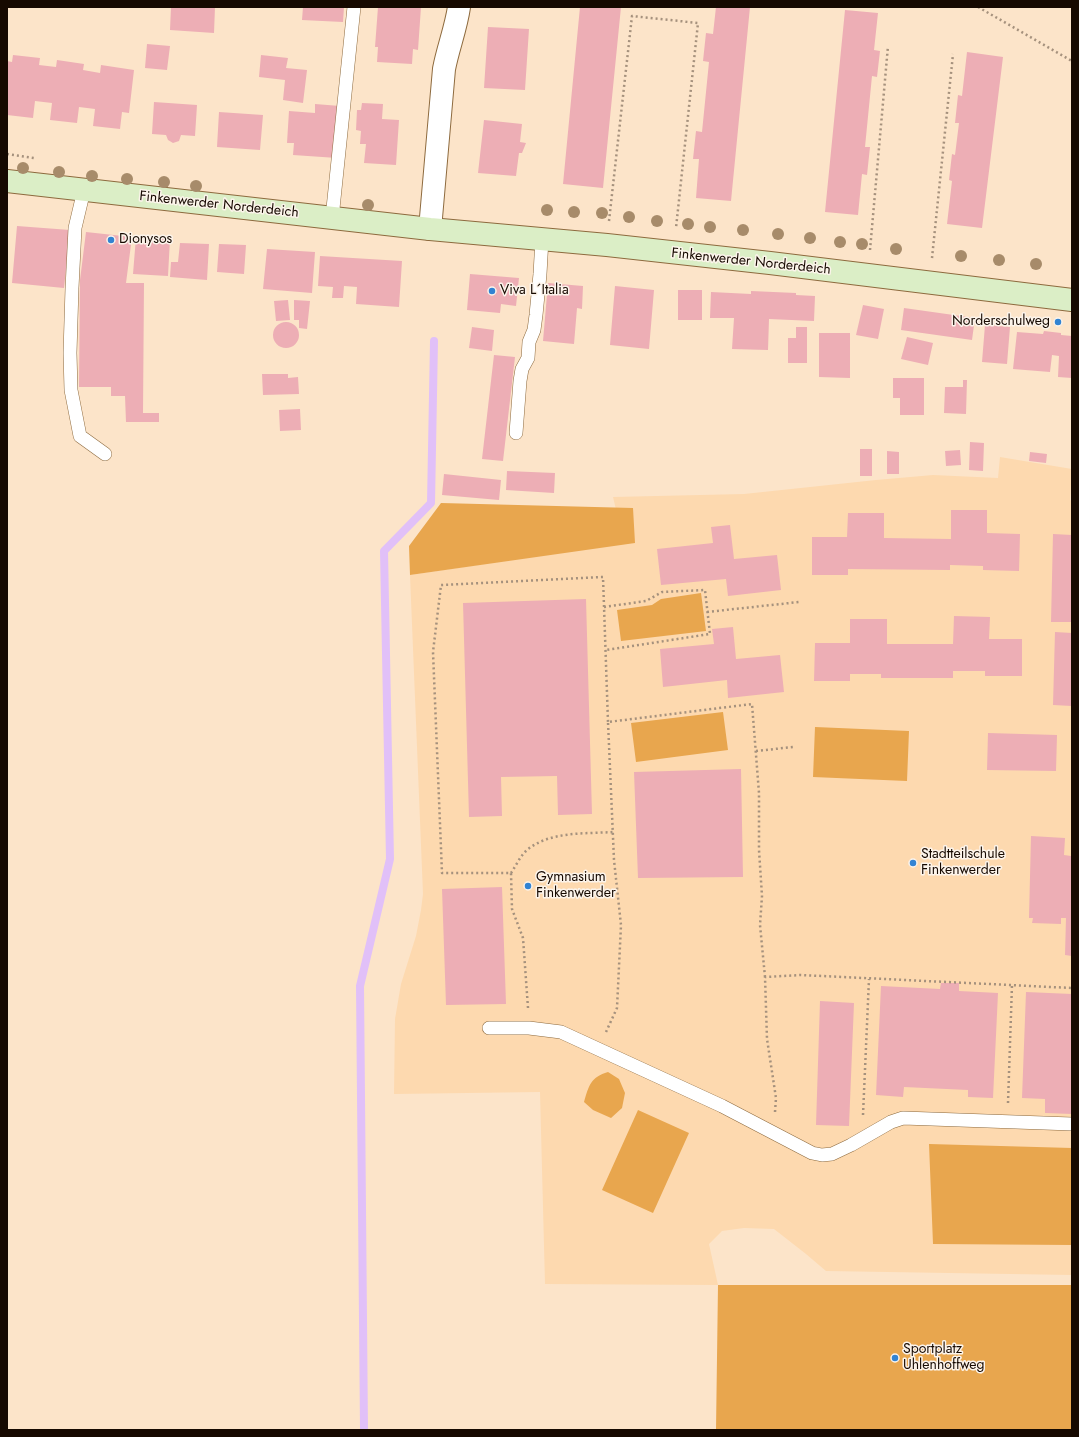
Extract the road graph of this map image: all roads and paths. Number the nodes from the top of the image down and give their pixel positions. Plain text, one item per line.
1 (354, 7) edge
2 (459, 7) edge
3 (978, 7) edge
4 (888, 46) dead end
5 (953, 54) dead end
6 (1072, 61) edge
7 (7, 181) edge
8 (84, 190) junction
9 (332, 218) junction
10 (430, 229) junction
11 (542, 239) junction
12 (607, 245) junction
13 (673, 253) junction
14 (868, 274) junction
15 (929, 283) junction
16 (1072, 300) edge
17 (516, 433) dead end
18 (105, 454) dead end
19 (799, 602) dead end
20 (604, 607) junction
21 (707, 612) junction
22 (606, 650) junction
23 (608, 722) junction
24 (793, 747) dead end
25 (756, 751) junction
26 (612, 832) junction
27 (511, 873) junction
28 (765, 977) junction
29 (869, 979) junction
30 (1012, 985) junction
31 (1072, 988) edge
32 (490, 1028) dead end
33 (530, 1028) junction
34 (598, 1049) junction
35 (1007, 1122) junction
36 (1072, 1124) edge
37 (774, 1133) junction
38 (869, 1134) junction

1 - 9 lane
2 - 10 street
3 - 6 path
4 - 14 path
5 - 15 path
7 - 8 street, Finkenwerder Norderdeich
8 - 9 street, Finkenwerder Norderdeich
8 - 18 lane
9 - 10 street, Finkenwerder Norderdeich
10 - 11 street, Finkenwerder Norderdeich
11 - 12 street, Finkenwerder Norderdeich
11 - 17 lane
12 - 13 street, Finkenwerder Norderdeich
12 - 13 path
13 - 14 street, Finkenwerder Norderdeich
14 - 15 street, Finkenwerder Norderdeich
15 - 16 street, Finkenwerder Norderdeich
19 - 21 path
20 - 21 path
20 - 22 path
20 - 27 path
21 - 22 path
22 - 23 path
23 - 25 path
23 - 26 path
24 - 25 path
25 - 28 path
26 - 27 path
26 - 34 path
27 - 33 path
28 - 29 path
28 - 37 path
29 - 30 path
29 - 38 path
30 - 31 path
30 - 35 path
32 - 33 lane
33 - 34 lane
34 - 37 lane
35 - 36 lane
35 - 38 lane
37 - 38 lane

